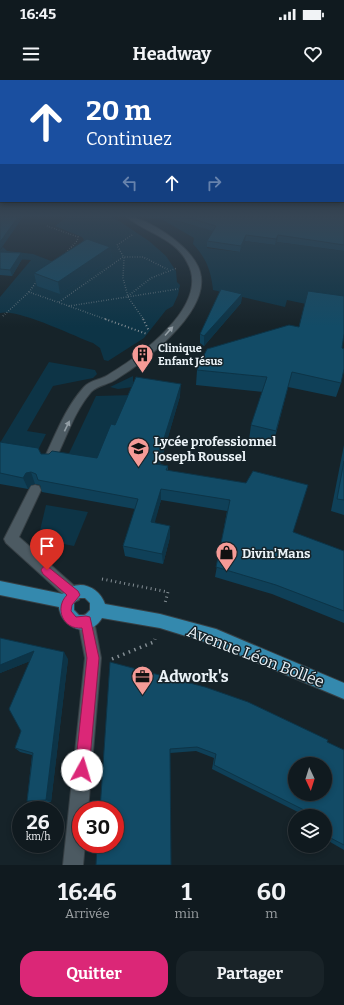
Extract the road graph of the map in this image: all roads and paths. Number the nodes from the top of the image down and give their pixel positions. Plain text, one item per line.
1 (65, 254) edge
2 (121, 254) edge
3 (185, 254) edge
4 (63, 256) edge
5 (123, 257) junction
6 (193, 264) junction
7 (169, 270) junction
8 (39, 279) edge
9 (197, 286) junction
10 (29, 292) junction
11 (128, 297) junction
12 (59, 302) junction
13 (68, 306) junction
14 (3, 316) dead end
15 (49, 461) edge
16 (35, 490) dead end
17 (98, 579) dead end
18 (0, 588) edge
19 (168, 592) dead end
20 (71, 598) junction
21 (97, 610) junction
22 (86, 621) junction
23 (154, 642) dead end
24 (93, 658) junction
25 (344, 691) edge
26 (73, 865) edge

1 - 4 path
2 - 5 path
3 - 6 street
5 - 7 path
5 - 11 path
5 - 12 path
6 - 7 path
6 - 9 street
7 - 11 path
8 - 10 path
9 - 11 path
15 -> 9 street
10 - 12 path
10 - 14 path
11 - 13 path
11 - 13 path
12 - 13 path
16 - 20 street
17 - 19 path
18 - 20 main road
20 - 21 main road
20 - 22 main road
21 - 22 main road
21 - 25 main road, Avenue Léon Bollée
22 - 24 street
23 - 24 path
24 - 26 street

